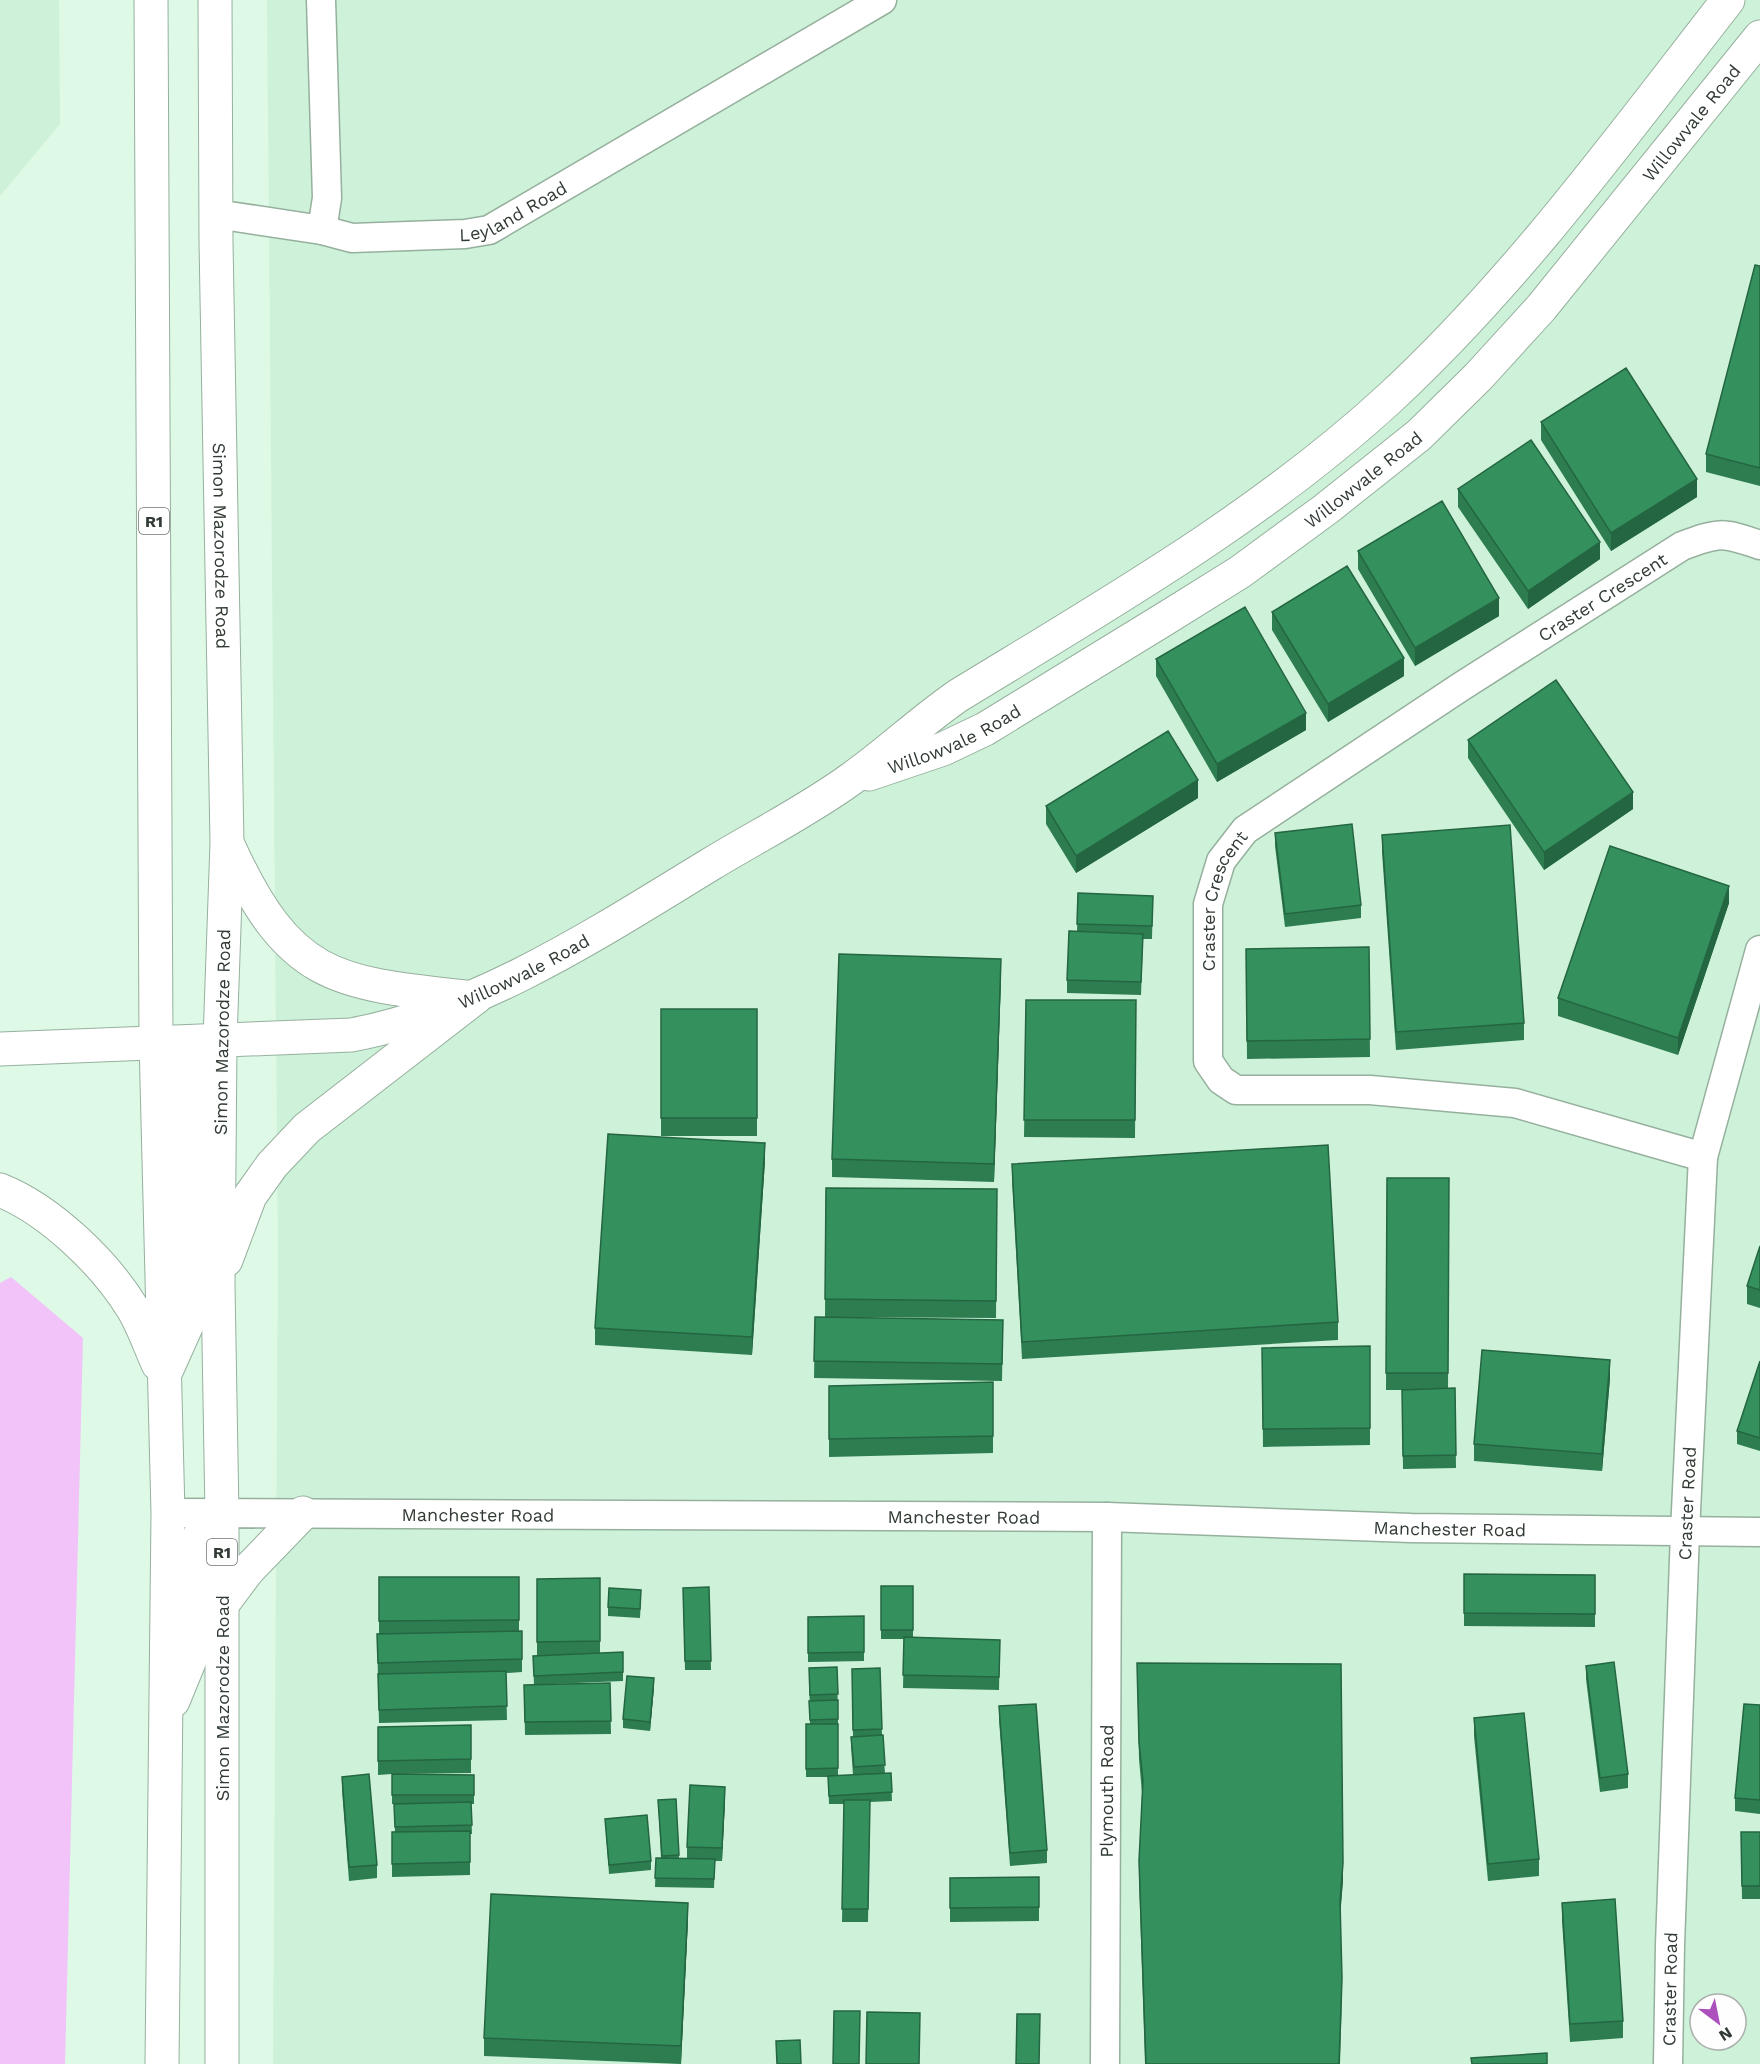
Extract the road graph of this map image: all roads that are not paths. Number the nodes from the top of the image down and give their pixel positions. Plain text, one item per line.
1 (152, 0) edge
2 (215, 0) edge
3 (321, 0) edge
4 (882, 0) edge
5 (1728, 0) edge
6 (1760, 37) edge
7 (216, 214) junction
8 (322, 230) junction
9 (1760, 545) edge
10 (851, 780) junction
11 (227, 843) junction
12 (1760, 950) edge
13 (475, 998) junction
14 (204, 1041) junction
15 (156, 1042) junction
16 (0, 1049) edge
17 (1703, 1157) junction
18 (0, 1190) edge
19 (218, 1284) junction
20 (164, 1376) junction
21 (168, 1513) junction
22 (303, 1513) junction
23 (222, 1515) junction
24 (1107, 1517) junction
25 (1684, 1532) junction
26 (1760, 1532) edge
27 (221, 1606) junction
28 (167, 1717) junction
29 (162, 2064) edge
30 (222, 2064) edge
31 (1105, 2064) edge
32 (1668, 2064) edge

1 - 15 main road, R1
2 - 7 main road, Simon Mazorodze Road / R1
3 - 8 street
4 - 8 street, Leyland Road
5 - 10 main road, Willowvale Road
6 - 10 main road, Willowvale Road
7 - 8 street, Leyland Road
7 - 11 main road, Simon Mazorodze Road / R1
9 - 17 street, Craster Crescent
10 - 13 main road, Willowvale Road
11 - 13 main road
11 - 14 main road, Simon Mazorodze Road / R1
12 - 17 street, Craster Road
13 - 14 main road, Willowvale Road
13 - 19 main road
14 - 15 main road, Willowvale Road
14 - 19 main road, Simon Mazorodze Road / R1
14 - 20 main road
15 - 16 main road, Willowvale Road
15 - 20 main road, R1
17 - 25 street, Craster Road
18 - 20 main road
19 - 23 main road, Simon Mazorodze Road / R1
20 - 21 main road, R1
21 - 23 street, Manchester Road
21 - 28 main road, R1
22 - 23 street, Manchester Road
22 - 24 street, Manchester Road
22 - 27 main road
23 - 27 main road, Simon Mazorodze Road / R1
23 - 28 main road
24 - 25 street, Manchester Road
24 - 31 street, Plymouth Road
25 - 26 street, Manchester Road
25 - 32 street, Craster Road
27 - 30 main road, Simon Mazorodze Road / R1
28 - 29 main road, R1

